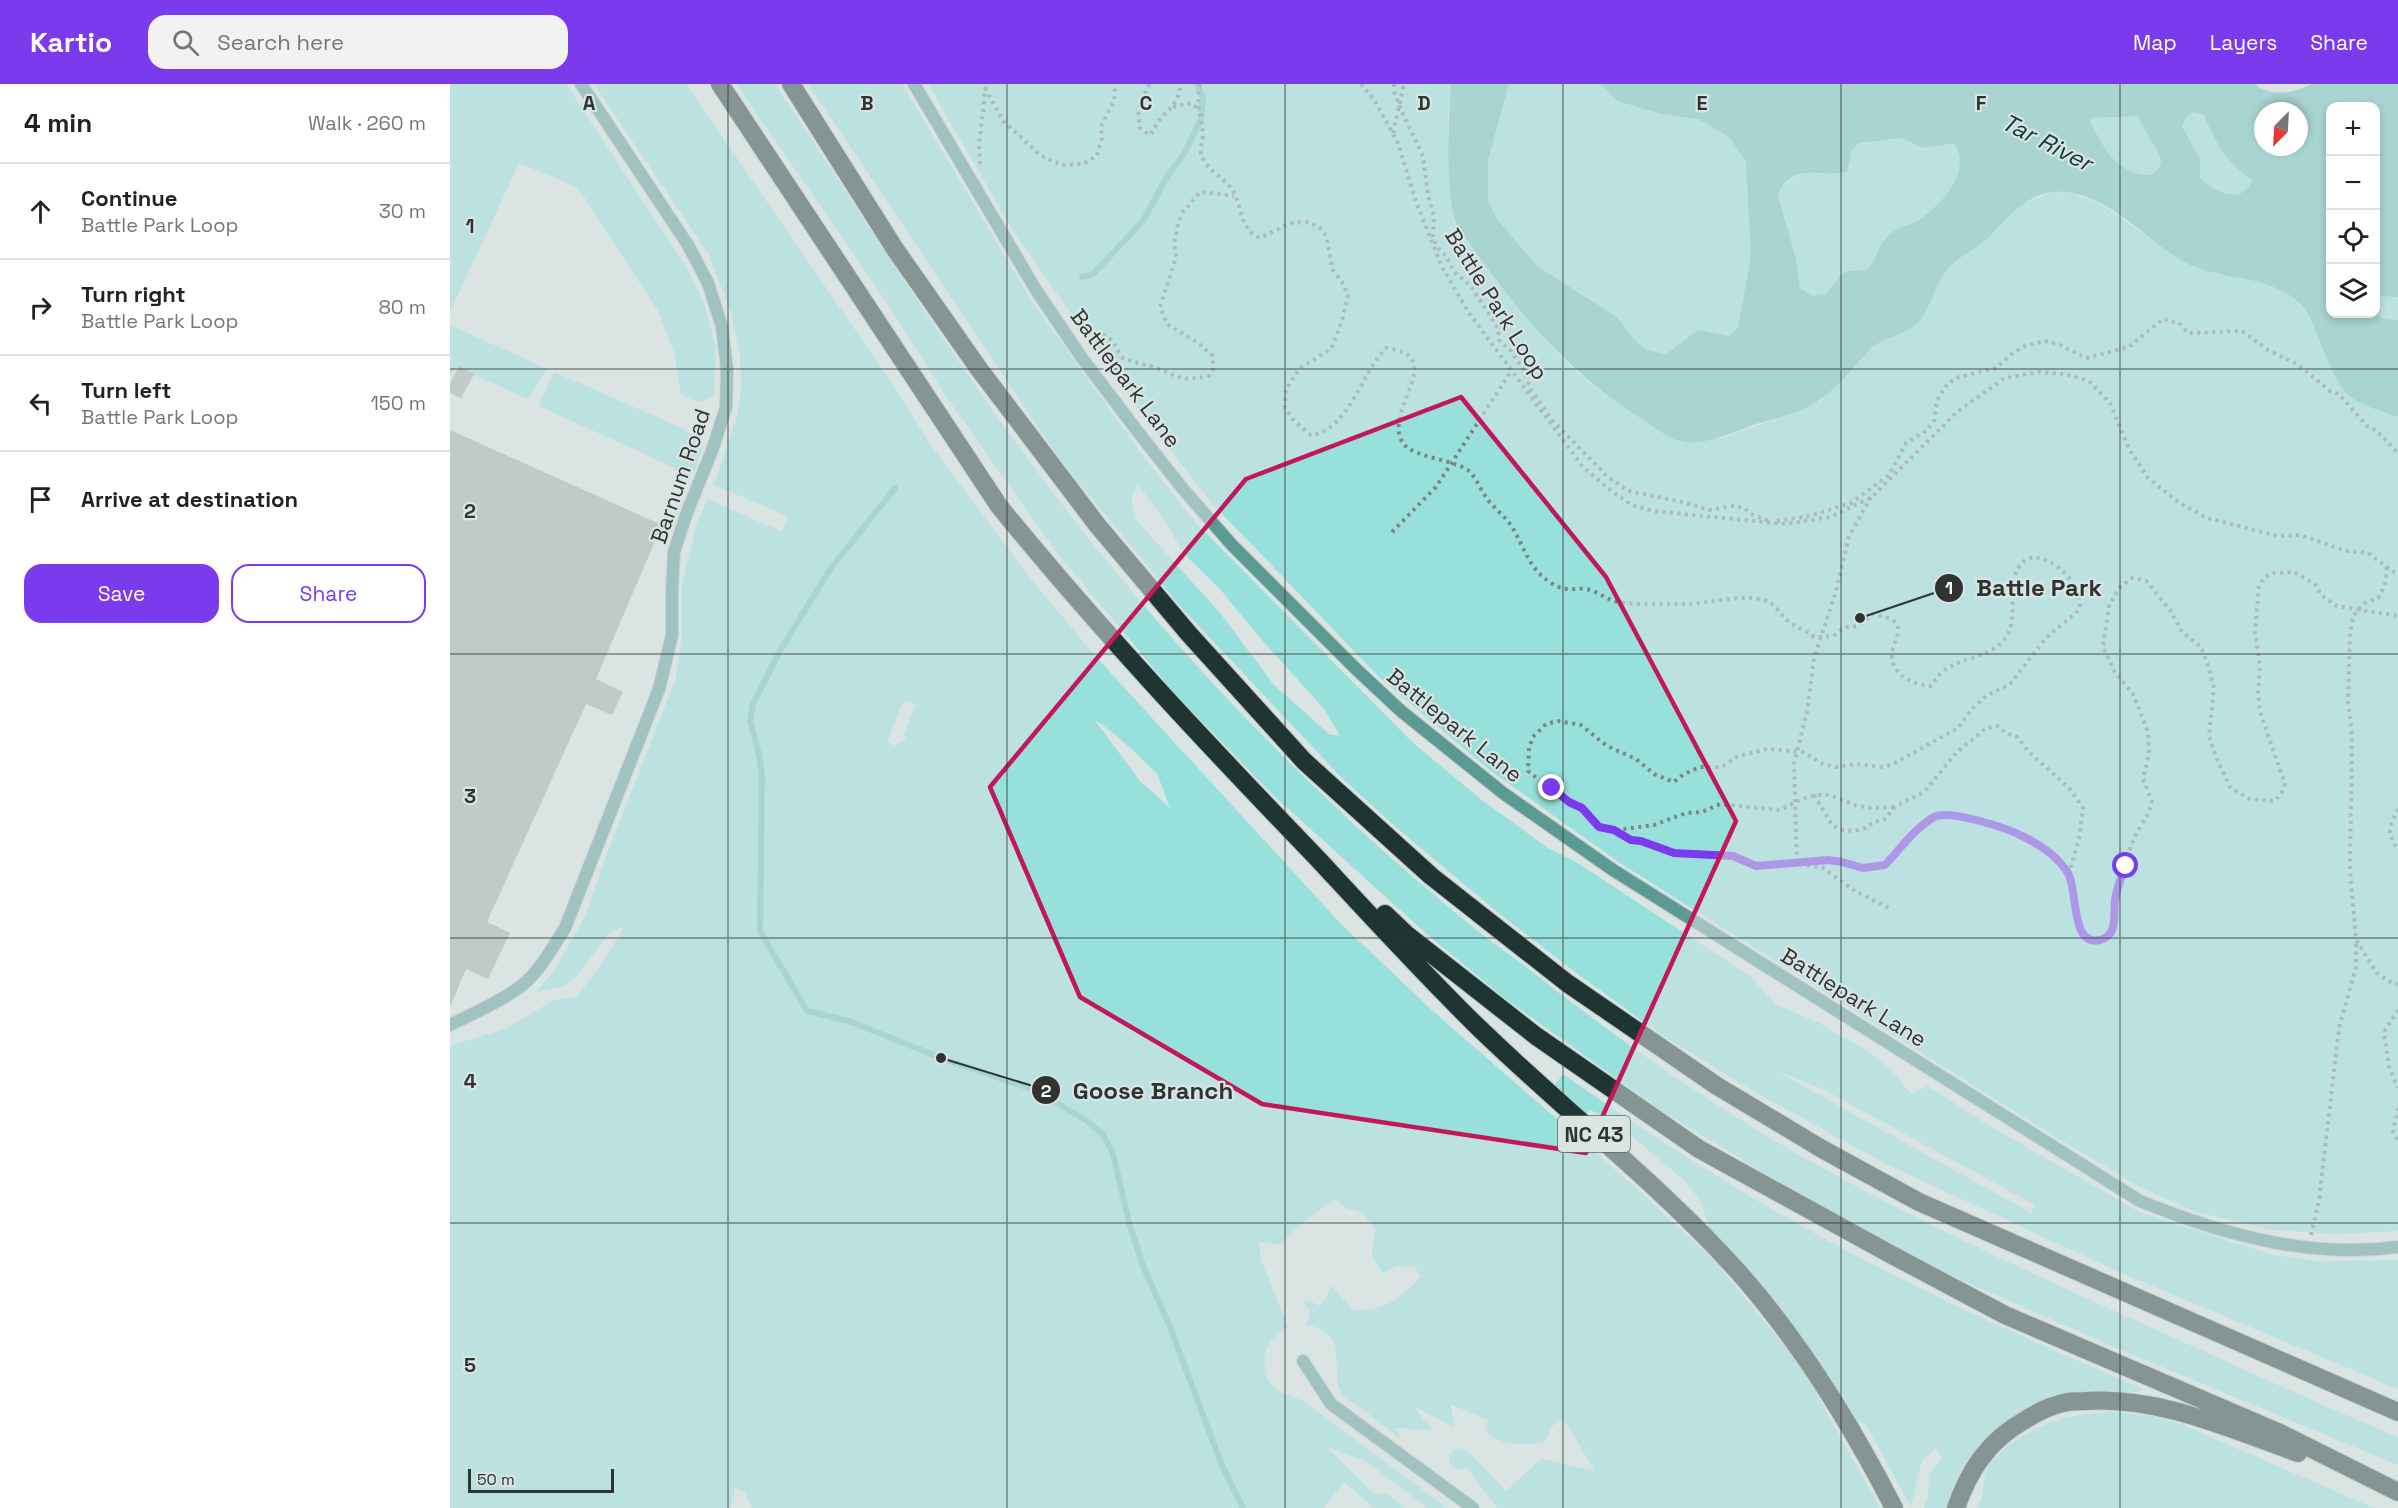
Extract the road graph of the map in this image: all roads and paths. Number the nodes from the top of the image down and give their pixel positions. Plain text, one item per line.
1 (580, 84) edge
2 (720, 84) edge
3 (791, 84) edge
4 (914, 84) edge
5 (1115, 84) edge
6 (1149, 84) edge
7 (1180, 84) edge
8 (1200, 84) edge
9 (1361, 84) edge
10 (1394, 84) edge
11 (1404, 84) edge
12 (985, 85) edge
13 (1173, 108) junction
14 (1400, 108) junction
15 (1198, 109) junction
16 (1393, 134) junction
17 (981, 166) dead end
18 (1234, 196) junction
19 (1076, 327) dead end
20 (1512, 370) junction
21 (2398, 453) edge
22 (1452, 463) junction
23 (1872, 497) junction
24 (1392, 532) dead end
25 (2388, 567) junction
26 (2398, 575) edge
27 (2360, 609) junction
28 (2398, 616) edge
29 (1821, 638) junction
30 (1797, 750) junction
31 (1254, 792) junction
32 (1814, 795) junction
33 (1794, 803) junction
34 (1896, 807) junction
35 (2398, 809) edge
36 (1614, 830) junction
37 (2398, 850) edge
38 (1797, 864) junction
39 (2069, 874) junction
40 (1889, 908) dead end
41 (2356, 940) junction
42 (2398, 984) edge
43 (2398, 1010) edge
44 (450, 1025) edge
45 (2398, 1088) edge
46 (2398, 1108) edge
47 (2398, 1140) edge
48 (2308, 1247) junction
49 (2398, 1247) edge
50 (1303, 1361) dead end
51 (2398, 1412) edge
52 (2360, 1475) junction
53 (2391, 1489) edge
54 (1473, 1508) edge
55 (1894, 1508) edge
56 (1956, 1508) edge

1 - 44 street, Barnum Road
2 - 31 highway
3 - 51 highway
4 - 48 street, Battlepark Lane
5 - 12 path
6 - 13 path
7 - 13 path
8 - 15 path
9 - 16 path
10 - 14 path, Battle Park Loop
11 - 14 path
12 - 17 path
13 - 15 path
14 - 16 path
14 - 21 path, Battle Park Loop
15 - 18 path
16 - 20 path
18 - 19 path
18 - 22 path
20 - 22 path
20 - 23 path
22 - 24 path
22 - 29 path
23 - 25 path
23 - 29 path
25 - 26 path
25 - 27 path
27 - 28 path
27 - 39 path
27 - 41 path
29 - 30 path
29 - 30 path
30 - 33 path
30 - 36 path
31 - 52 highway
31 - 55 highway, NC 43
32 - 33 path
32 - 34 path
32 - 34 path
33 - 36 path
33 - 38 path
34 - 39 path
35 - 37 path
36 - 38 path
38 - 39 path
38 - 40 path
41 - 42 path
41 - 48 path
43 - 45 path
46 - 47 path
48 - 49 street, Battlepark Lane
50 - 54 street
52 - 53 highway
52 - 56 highway

